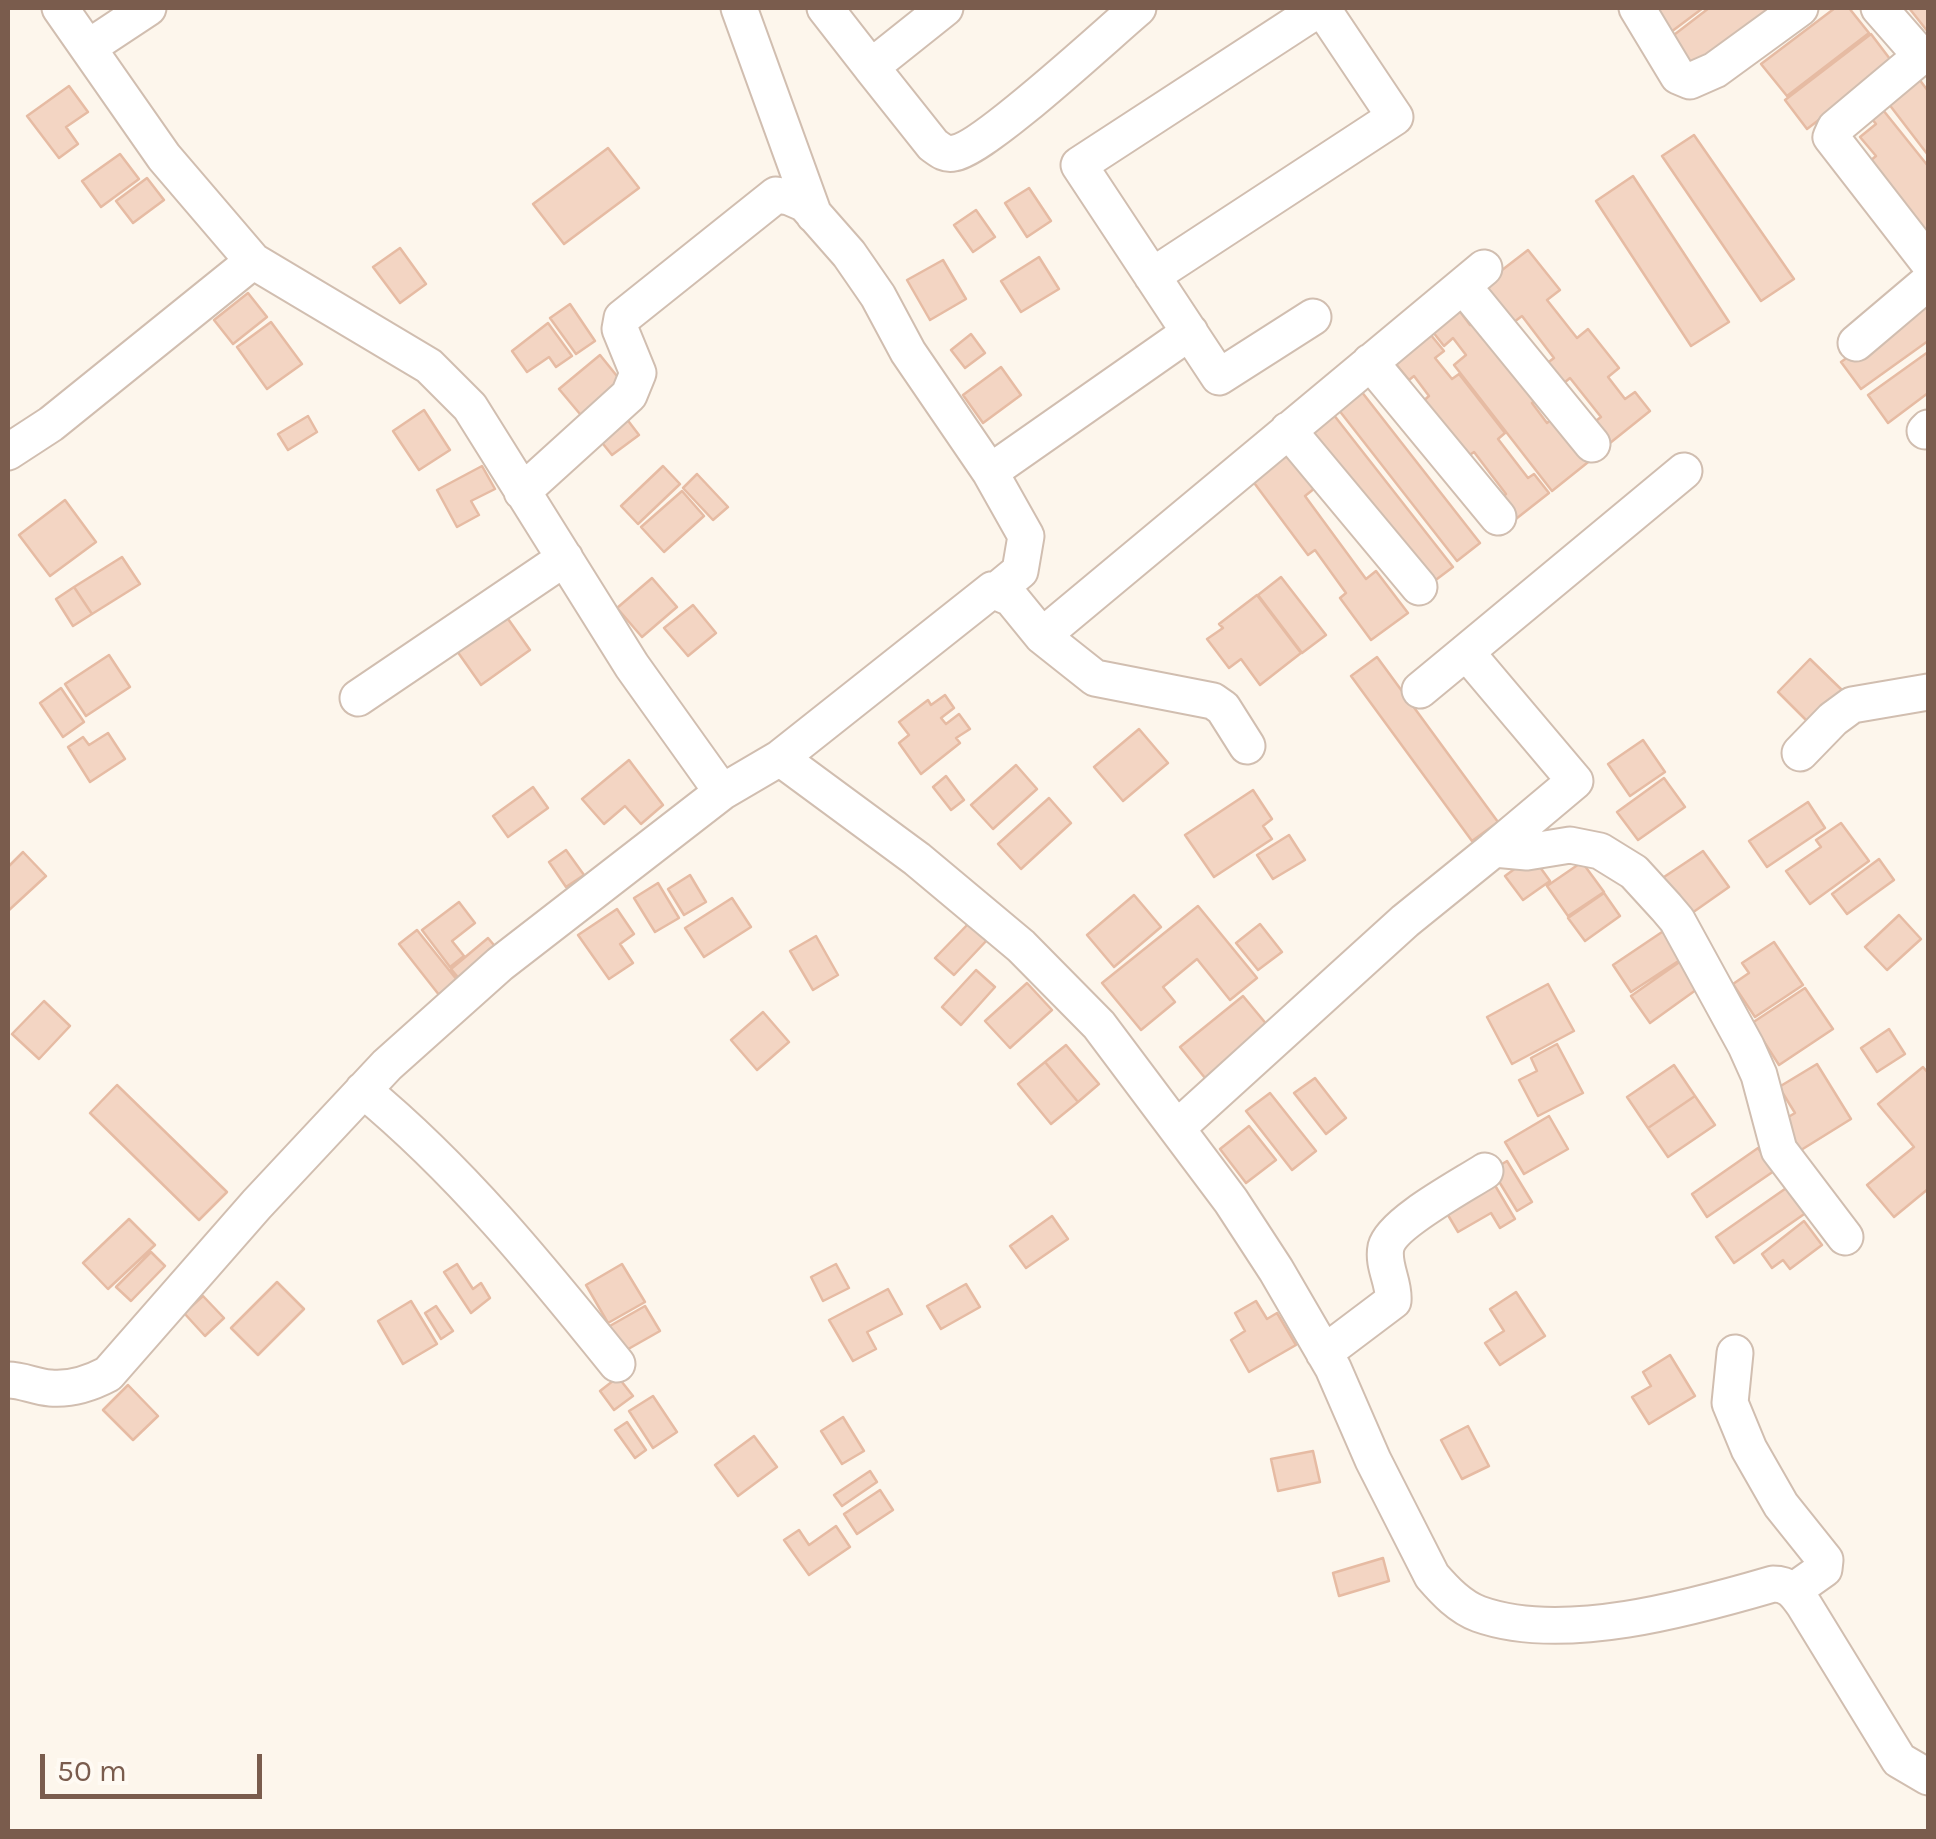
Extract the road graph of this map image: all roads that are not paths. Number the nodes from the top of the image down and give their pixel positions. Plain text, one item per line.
1 (60, 8) edge
2 (148, 8) edge
3 (739, 8) edge
4 (825, 8) edge
5 (945, 8) edge
6 (1138, 8) edge
7 (1322, 8) edge
8 (1636, 8) edge
9 (1800, 8) edge
10 (1879, 8) edge
11 (89, 47) junction
12 (1924, 61) edge
13 (871, 67) junction
14 (814, 215) junction
15 (253, 262) junction
16 (1928, 262) edge
17 (1152, 276) junction
18 (1928, 282) edge
19 (1313, 317) dead end
20 (1190, 332) junction
21 (1856, 343) dead end
22 (1370, 362) junction
23 (1288, 430) junction
24 (1592, 444) dead end
25 (8, 452) edge
26 (1684, 471) dead end
27 (990, 472) junction
28 (522, 492) junction
29 (1498, 516) dead end
30 (565, 558) junction
31 (1419, 587) dead end
32 (997, 590) junction
33 (1042, 636) junction
34 (1466, 652) junction
35 (1420, 690) dead end
36 (1928, 692) edge
37 (358, 698) dead end
38 (1247, 746) dead end
39 (1800, 753) dead end
40 (780, 758) junction
41 (722, 792) junction
42 (1494, 849) junction
43 (364, 1090) junction
44 (1177, 1128) junction
45 (1485, 1171) dead end
46 (1845, 1237) dead end
47 (1324, 1353) junction
48 (1735, 1353) dead end
49 (617, 1364) dead end
50 (8, 1380) edge
51 (1793, 1590) junction
52 (1928, 1780) edge

1 - 11 street
2 - 11 street
3 - 14 street
4 - 13 street
5 - 13 street
6 - 13 street
7 - 17 street
7 - 17 street
8 - 9 street
10 - 12 street
11 - 15 street
12 - 16 street
14 - 27 street
14 - 28 street
15 - 25 street
15 - 28 street
17 - 20 street
18 - 21 street
19 - 20 street
20 - 27 street
22 - 23 street
22 - 24 street
22 - 29 street
23 - 31 street
23 - 33 street
26 - 34 street
27 - 32 street
28 - 30 street
30 - 37 street
30 - 41 street
32 - 33 street
32 - 40 street
33 - 38 street
34 - 35 street
34 - 42 street
36 - 39 street
40 - 41 street
40 - 44 street
41 - 43 street
42 - 44 street
42 - 46 street
43 - 49 street
43 - 50 street
44 - 47 street
45 - 47 street
47 - 51 street
48 - 51 street
51 - 52 street

